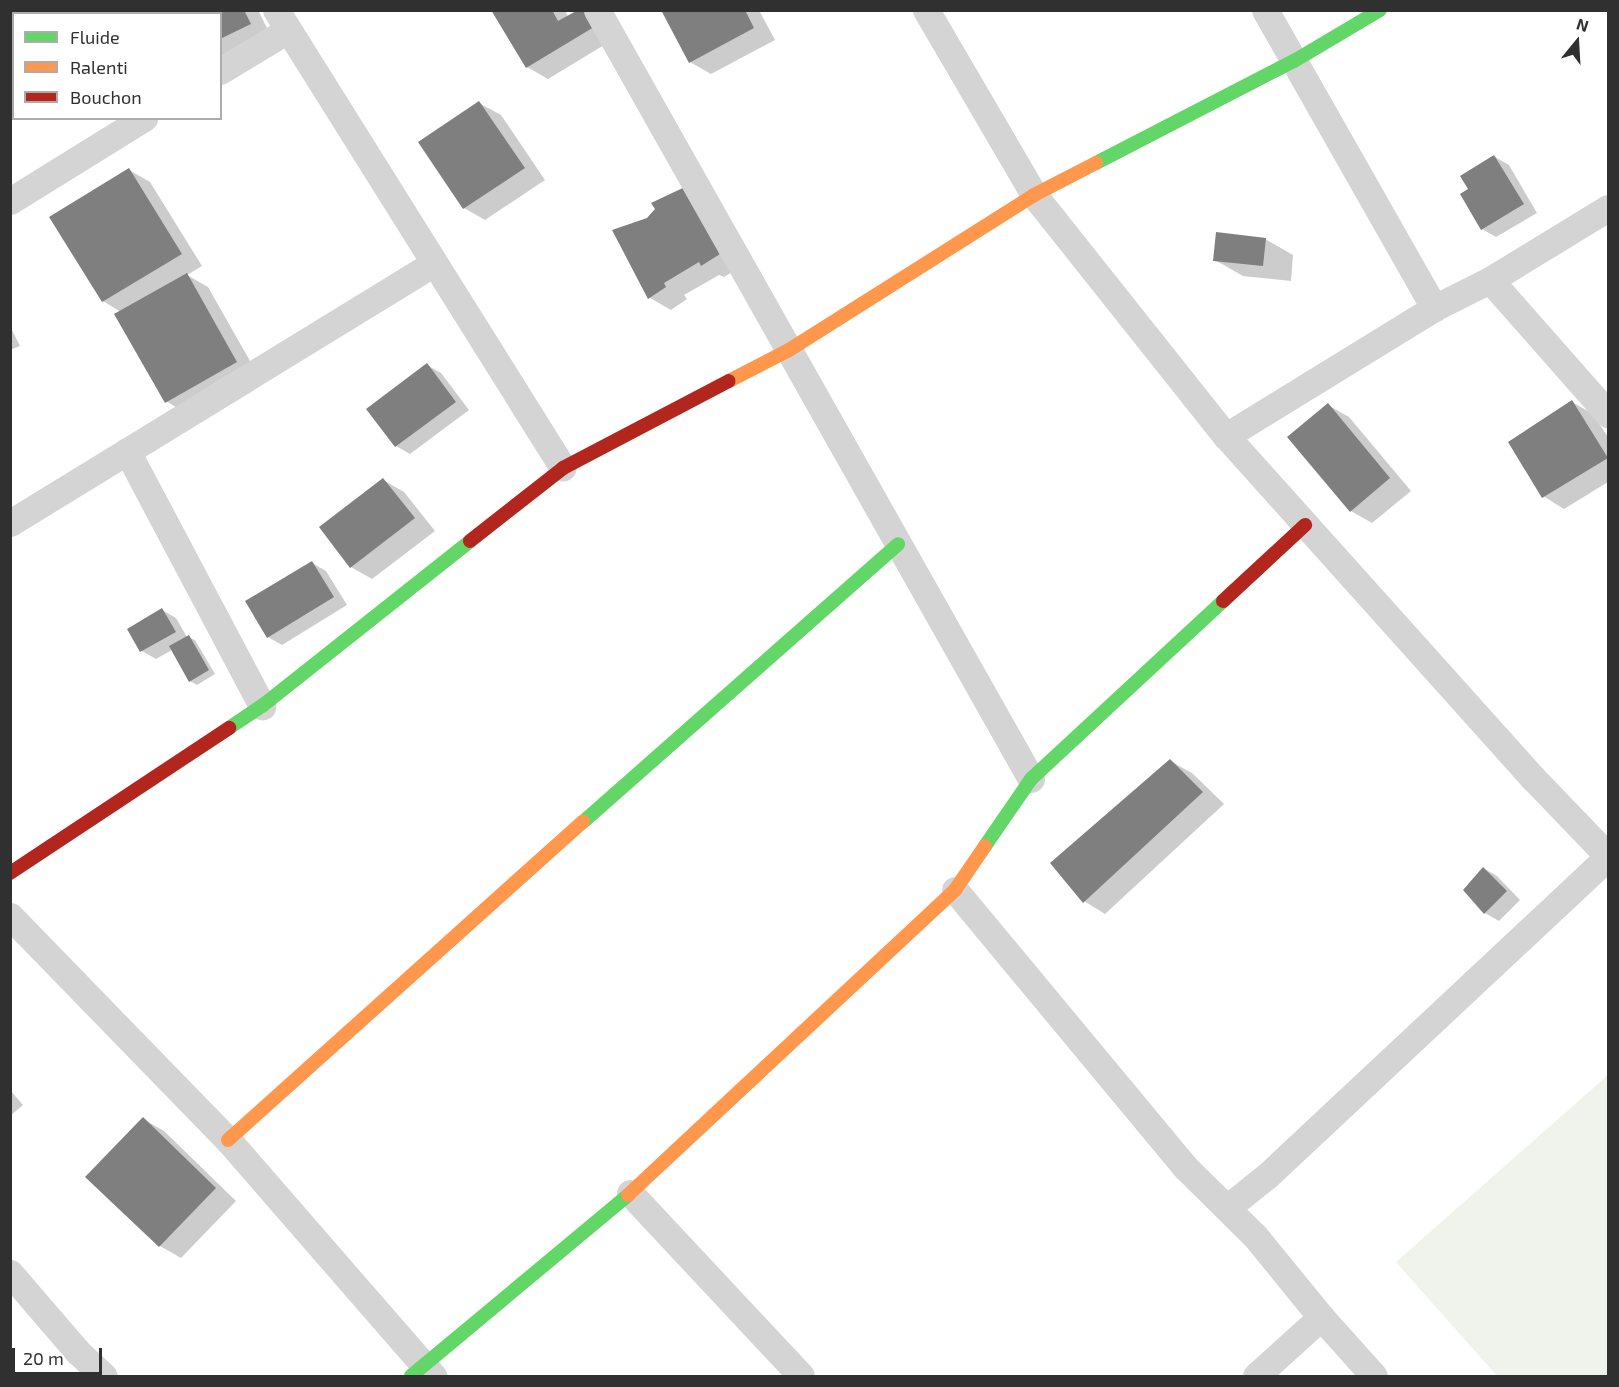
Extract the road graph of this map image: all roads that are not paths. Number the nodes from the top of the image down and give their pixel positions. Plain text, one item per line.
1 (597, 10) edge
2 (926, 10) edge
3 (1266, 10) edge
4 (1380, 10) edge
5 (282, 20) edge
6 (1294, 61) junction
7 (222, 69) edge
8 (141, 120) edge
9 (1034, 195) junction
10 (10, 201) edge
11 (1608, 208) edge
12 (434, 263) junction
13 (1490, 280) junction
14 (1434, 308) junction
15 (789, 350) junction
16 (1608, 414) edge
17 (1226, 436) junction
18 (127, 451) junction
19 (563, 468) junction
20 (10, 522) edge
21 (1305, 525) junction
22 (898, 544) junction
23 (262, 706) junction
24 (1031, 779) junction
25 (1608, 856) edge
26 (10, 873) edge
27 (956, 890) junction
28 (10, 916) edge
29 (228, 1140) junction
30 (630, 1193) junction
31 (1228, 1207) junction
32 (10, 1273) edge
33 (1322, 1317) junction
34 (422, 1373) edge
35 (104, 1377) edge
36 (801, 1377) edge
37 (1256, 1377) edge
38 (1374, 1377) edge

1 - 15 street
2 - 9 street
3 - 6 street
4 - 6 street
5 - 7 street
5 - 12 street
6 - 9 street
6 - 14 street
8 - 10 street
9 - 15 street
9 - 17 street
11 - 13 street
12 - 18 street
12 - 19 street
13 - 14 street
13 - 16 street
14 - 17 street
15 - 19 street
15 - 22 street
17 - 21 street
18 - 20 street
18 - 23 street
19 - 23 street
21 - 24 street
21 - 25 street
22 - 24 street
22 - 29 street
23 - 26 street
24 - 27 street
25 - 31 street
27 - 30 street
27 - 31 street
28 - 29 street
29 - 34 street
30 - 34 street
30 - 36 street
31 - 33 street
32 - 35 street
33 - 37 street
33 - 38 street

